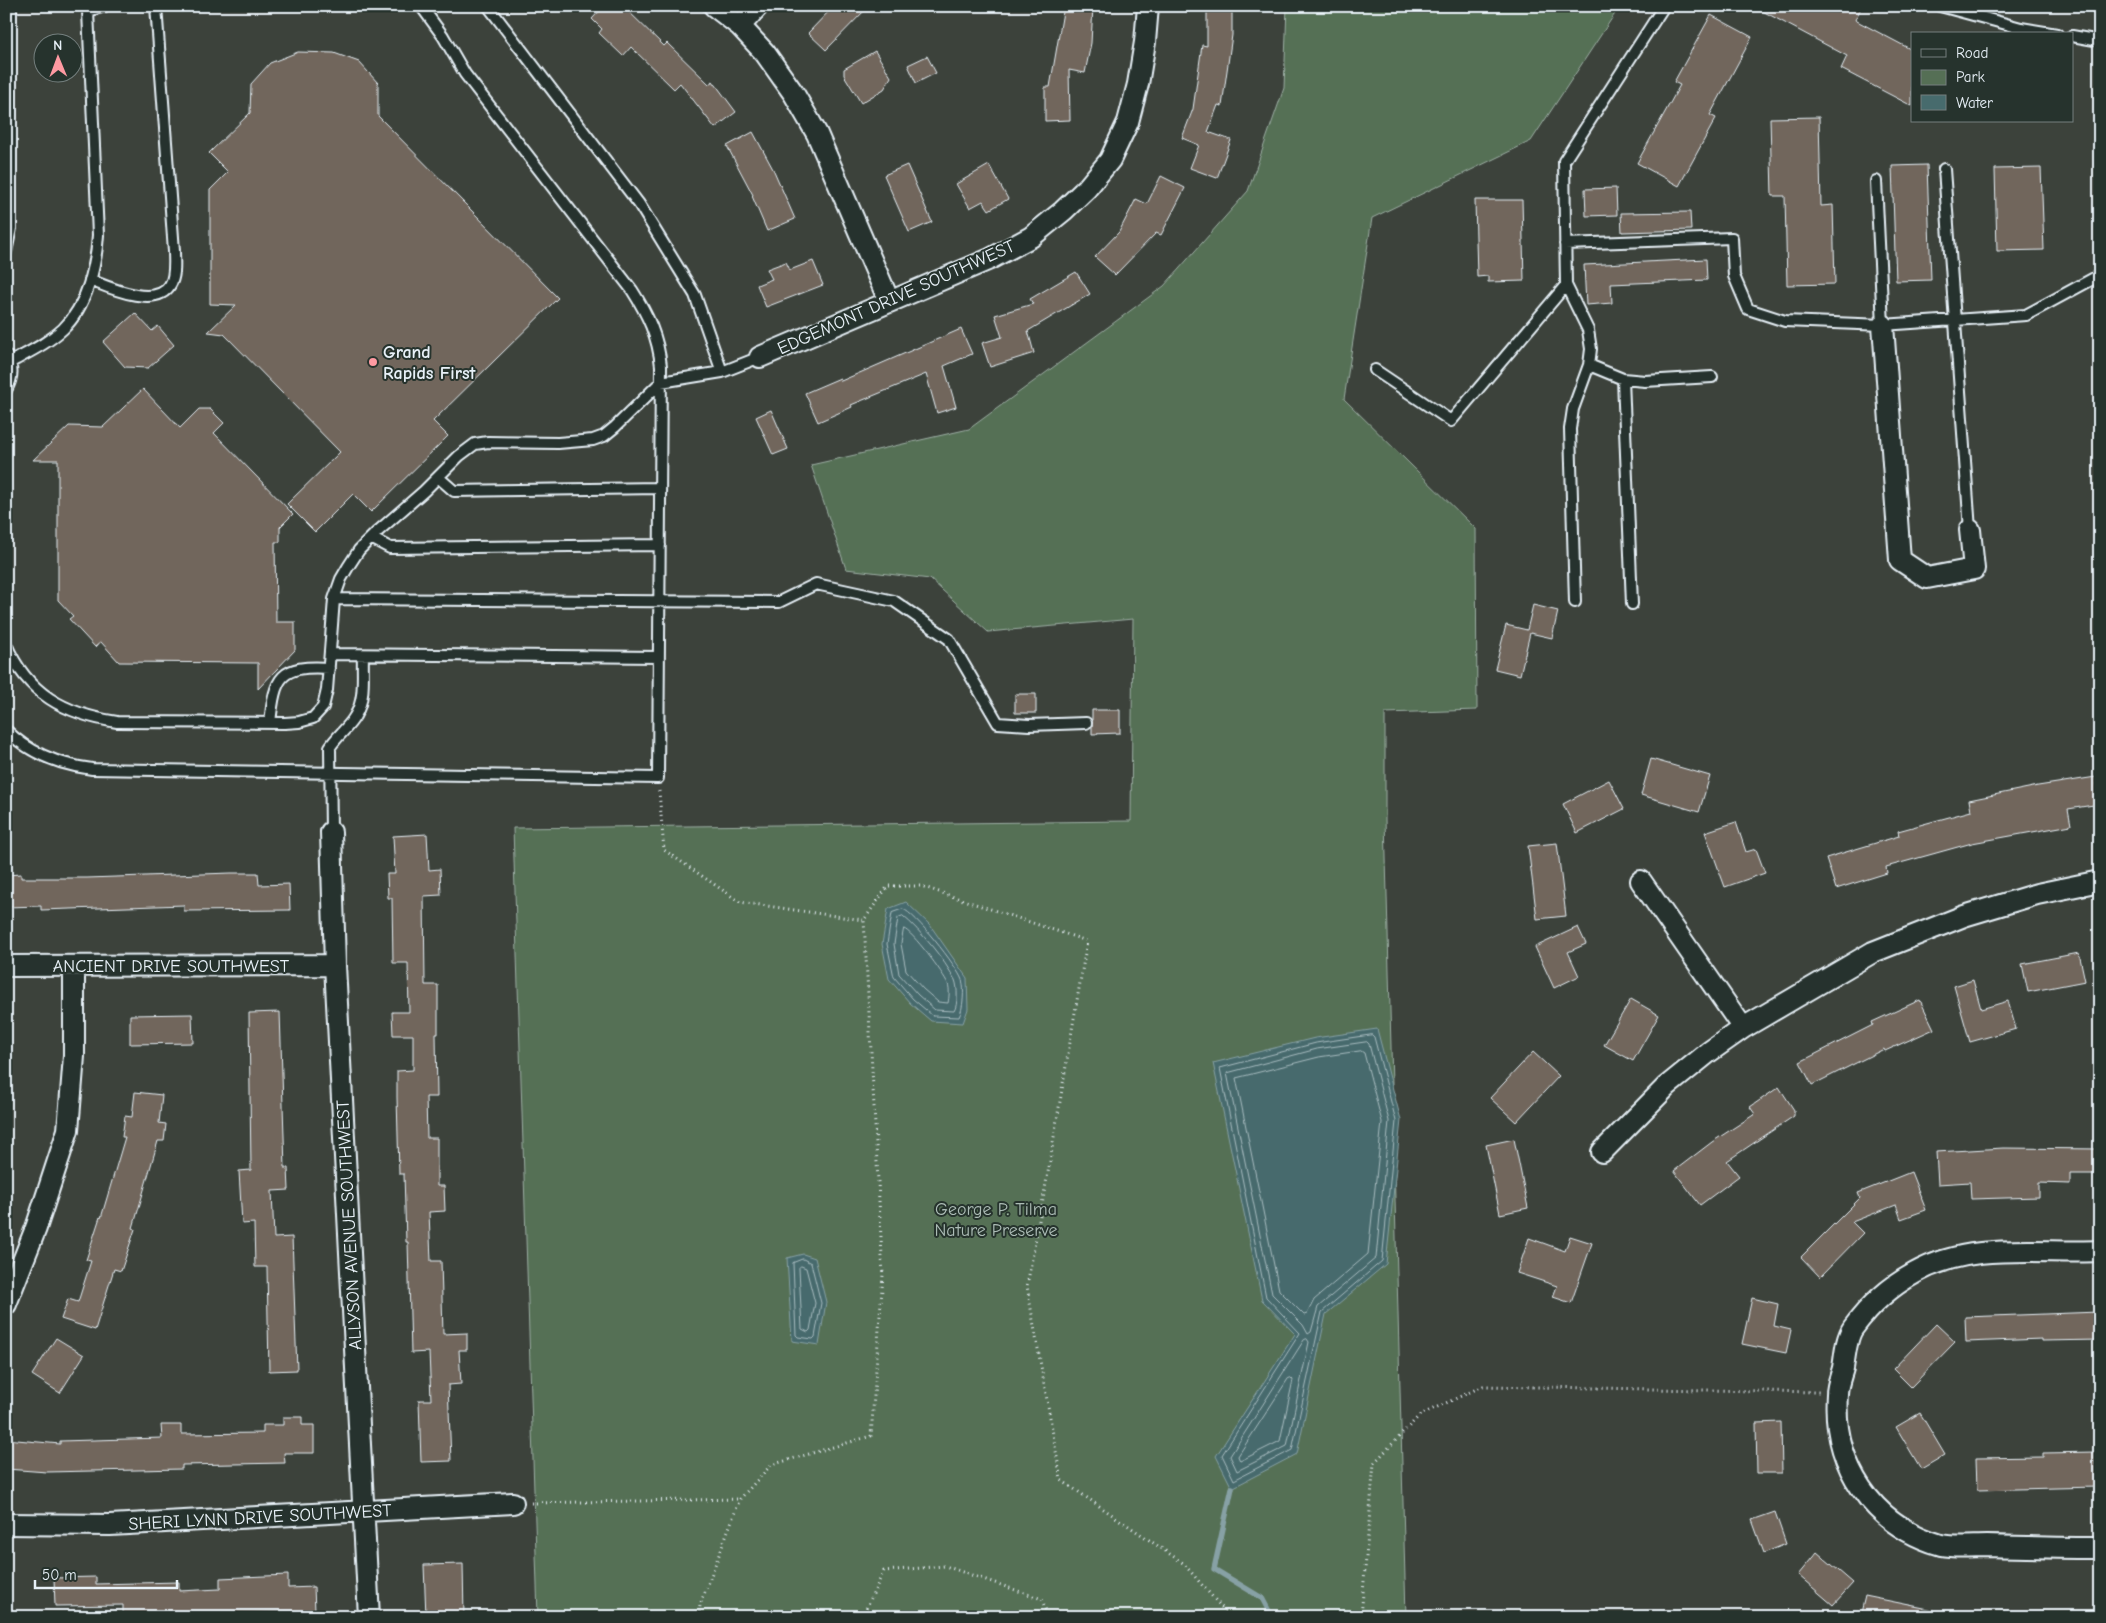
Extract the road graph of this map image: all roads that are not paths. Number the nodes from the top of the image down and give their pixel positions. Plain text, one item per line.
1 (11, 6) edge
2 (105, 6) edge
3 (156, 6) edge
4 (421, 6) edge
5 (488, 6) edge
6 (714, 6) edge
7 (758, 6) edge
8 (1148, 6) edge
9 (1664, 6) edge
10 (1940, 6) edge
11 (88, 8) edge
12 (740, 26) junction
13 (2045, 32) edge
14 (2074, 36) edge
15 (2100, 41) edge
16 (1944, 169) dead end
17 (1876, 181) dead end
18 (1566, 244) junction
19 (6, 252) edge
20 (2100, 275) edge
21 (90, 280) junction
22 (1566, 286) junction
23 (889, 301) junction
24 (1955, 320) junction
25 (1883, 325) junction
26 (760, 357) joint
27 (9, 359) edge
28 (1589, 365) junction
29 (1375, 370) dead end
30 (722, 372) junction
31 (1712, 377) dead end
32 (1623, 379) junction
33 (661, 382) junction
34 (6, 390) edge
35 (438, 477) junction
36 (660, 488) junction
37 (1970, 530) joint
38 (371, 538) junction
39 (660, 545) junction
40 (334, 599) junction
41 (659, 602) junction
42 (1576, 602) dead end
43 (1632, 604) dead end
44 (6, 644) edge
45 (330, 654) junction
46 (363, 655) junction
47 (659, 657) junction
48 (329, 668) junction
49 (1086, 722) dead end
50 (270, 723) junction
51 (6, 730) edge
52 (329, 772) junction
53 (331, 832) joint
54 (1640, 881) dead end
55 (2100, 881) edge
56 (335, 965) junction
57 (6, 966) edge
58 (74, 966) junction
59 (1743, 1028) junction
60 (1602, 1152) dead end
61 (2100, 1251) edge
62 (6, 1304) edge
63 (513, 1503) road end
64 (364, 1511) junction
65 (6, 1524) edge
66 (2100, 1548) edge
67 (369, 1617) edge

1 - 19 lane
2 - 11 lane
3 - 21 lane
4 - 33 lane
5 - 30 lane
6 - 12 street
7 - 12 street
8 - 23 street, EDGEMONT DRIVE SOUTHWEST
9 - 18 lane
10 - 13 lane
11 - 21 lane
12 - 23 street
14 - 15 lane
16 - 24 lane
17 - 25 lane
18 - 22 lane
18 - 25 lane
20 - 24 lane
21 - 27 lane
22 - 28 lane
22 - 29 lane
23 - 26 street, EDGEMONT DRIVE SOUTHWEST
24 - 25 lane
24 - 37 lane
25 - 37 street
26 - 30 lane
27 - 34 lane
28 - 32 lane
28 - 42 lane
30 - 33 lane
31 - 32 lane
32 - 43 lane
33 - 35 lane
33 - 36 lane
35 - 36 lane
35 - 38 lane
36 - 39 lane
38 - 39 lane
38 - 40 lane
39 - 41 lane
40 - 41 lane
40 - 45 lane
41 - 47 lane
41 - 49 lane
44 - 50 lane
45 - 46 lane
45 - 48 lane
46 - 47 lane
46 - 52 lane
47 - 52 lane
48 - 50 lane
48 - 50 lane
51 - 52 lane
52 - 53 lane
53 - 56 street, ALLYSON AVENUE SOUTHWEST
54 - 59 street
55 - 59 street
56 - 58 street, ANCIENT DRIVE SOUTHWEST
56 - 64 street, ALLYSON AVENUE SOUTHWEST
57 - 58 street, ANCIENT DRIVE SOUTHWEST
58 - 62 street
59 - 60 street
61 - 66 street
63 - 64 street, SHERI LYNN DRIVE SOUTHWEST
64 - 65 street, SHERI LYNN DRIVE SOUTHWEST
64 - 67 street, ALLYSON AVENUE SOUTHWEST

